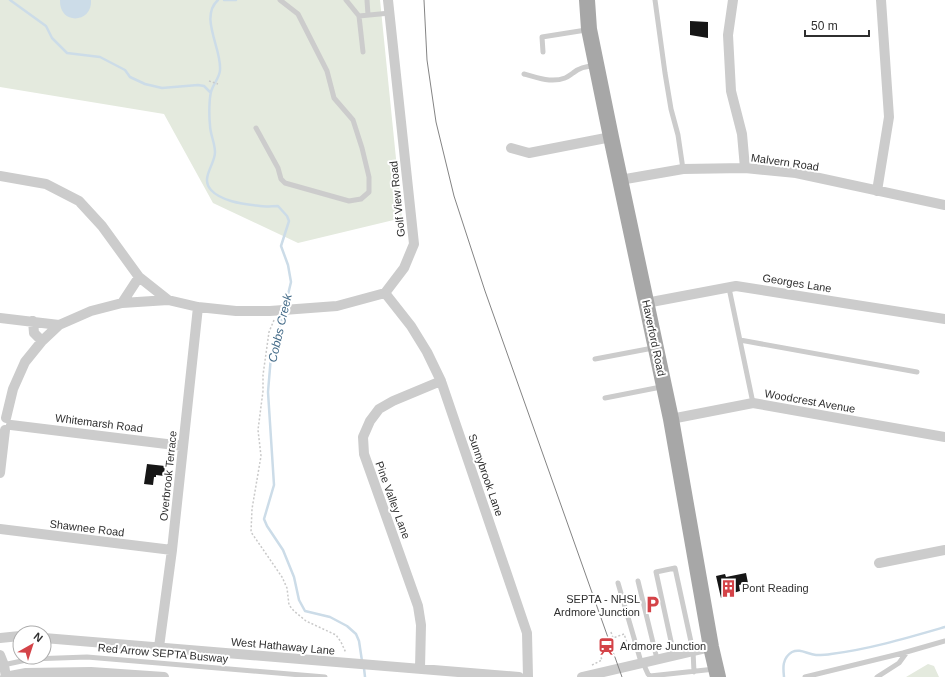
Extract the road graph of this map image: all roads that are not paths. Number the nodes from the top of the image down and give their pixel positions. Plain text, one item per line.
1 (280, 0) edge
2 (346, 0) edge
3 (367, 0) edge
4 (388, 0) edge
5 (587, 0) edge
6 (655, 0) edge
7 (733, 0) edge
8 (881, 0) edge
9 (390, 13) junction
10 (368, 15) junction
11 (359, 16) junction
12 (589, 29) junction
13 (362, 52) dead end
14 (543, 52) dead end
15 (597, 66) junction
16 (524, 74) dead end
17 (256, 128) dead end
18 (611, 137) junction
19 (511, 148) dead end
20 (745, 168) junction
21 (683, 169) junction
22 (0, 176) edge
23 (620, 180) junction
24 (877, 191) junction
25 (945, 205) edge
26 (139, 276) junction
27 (729, 288) junction
28 (385, 294) junction
29 (168, 300) junction
30 (122, 303) junction
31 (646, 303) junction
32 (198, 307) junction
33 (0, 318) edge
34 (945, 319) edge
35 (33, 321) junction
36 (59, 325) junction
37 (740, 340) junction
38 (42, 341) junction
39 (656, 347) junction
40 (595, 359) dead end
41 (917, 372) dead end
42 (441, 381) junction
43 (664, 386) junction
44 (605, 398) dead end
45 (753, 403) junction
46 (671, 419) junction
47 (4, 424) edge
48 (945, 437) edge
49 (183, 446) junction
50 (0, 473) edge
51 (0, 530) edge
52 (172, 550) junction
53 (945, 550) edge
54 (879, 563) dead end
55 (638, 581) dead end
56 (618, 583) dead end
57 (12, 637) edge
58 (0, 638) edge
59 (52, 639) edge
60 (945, 641) edge
61 (711, 646) junction
62 (159, 647) junction
63 (693, 650) junction
64 (907, 652) junction
65 (0, 655) edge
66 (674, 655) junction
67 (657, 659) junction
68 (639, 660) junction
69 (2, 665) edge
70 (420, 668) junction
71 (694, 672) junction
72 (717, 673) edge
73 (6, 677) edge
74 (159, 677) edge
75 (325, 677) edge
76 (519, 677) edge
77 (528, 677) edge
78 (582, 677) edge
79 (804, 677) edge
80 (877, 677) edge

1 - 17 lane
2 - 11 lane
3 - 10 lane
4 - 9 street, Golf View Road
5 - 12 main road, Haverford Road
6 - 21 lane
7 - 20 street
8 - 24 street
9 - 10 lane
9 - 28 street, Golf View Road
10 - 11 lane
11 - 13 lane
12 - 14 lane
12 - 15 main road, Haverford Road
15 - 16 lane
15 - 18 main road, Haverford Road
18 - 19 street
18 - 23 main road, Haverford Road
20 - 21 street, Malvern Road
20 - 24 street, Malvern Road
21 - 23 street, Malvern Road
22 - 26 street
23 - 31 main road, Haverford Road
24 - 25 street, Malvern Road
26 - 29 street
26 - 30 street
27 - 31 street, Georges Lane
27 - 34 street, Georges Lane
27 - 37 lane
28 - 32 street
28 - 42 street, Sunnybrook Lane
29 - 30 street
29 - 32 street
30 - 36 street
31 - 39 main road, Haverford Road
32 - 49 street, Overbrook Terrace
33 - 35 street
35 - 36 street
35 - 38 street
36 - 38 street
37 - 41 lane
37 - 45 lane
38 - 47 street
39 - 40 lane
39 - 43 main road, Haverford Road
42 - 70 street, Pine Valley Lane
42 - 77 street, Sunnybrook Lane
43 - 44 lane
43 - 46 main road, Haverford Road
45 - 46 street, Woodcrest Avenue
45 - 48 street, Woodcrest Avenue
46 - 61 main road, Haverford Road
47 - 49 street, Whitemarsh Road
47 - 50 street
49 - 52 street, Overbrook Terrace
51 - 52 street, Shawnee Road
52 - 62 street, Overbrook Terrace
53 - 54 street
55 - 67 lane
56 - 68 lane
57 - 58 street
59 - 62 street, West Hathaway Lane
60 - 64 lane
61 - 63 street
61 - 72 main road, Haverford Road
62 - 70 street, West Hathaway Lane
63 - 66 street
63 - 66 lane
63 - 71 lane
64 - 79 lane
64 - 80 lane
65 - 69 street
66 - 67 street
67 - 68 street
68 - 71 lane
68 - 78 street
69 - 73 street
69 - 75 lane, Red Arrow SEPTA Busway
70 - 76 street, West Hathaway Lane
71 - 72 lane
73 - 74 street

